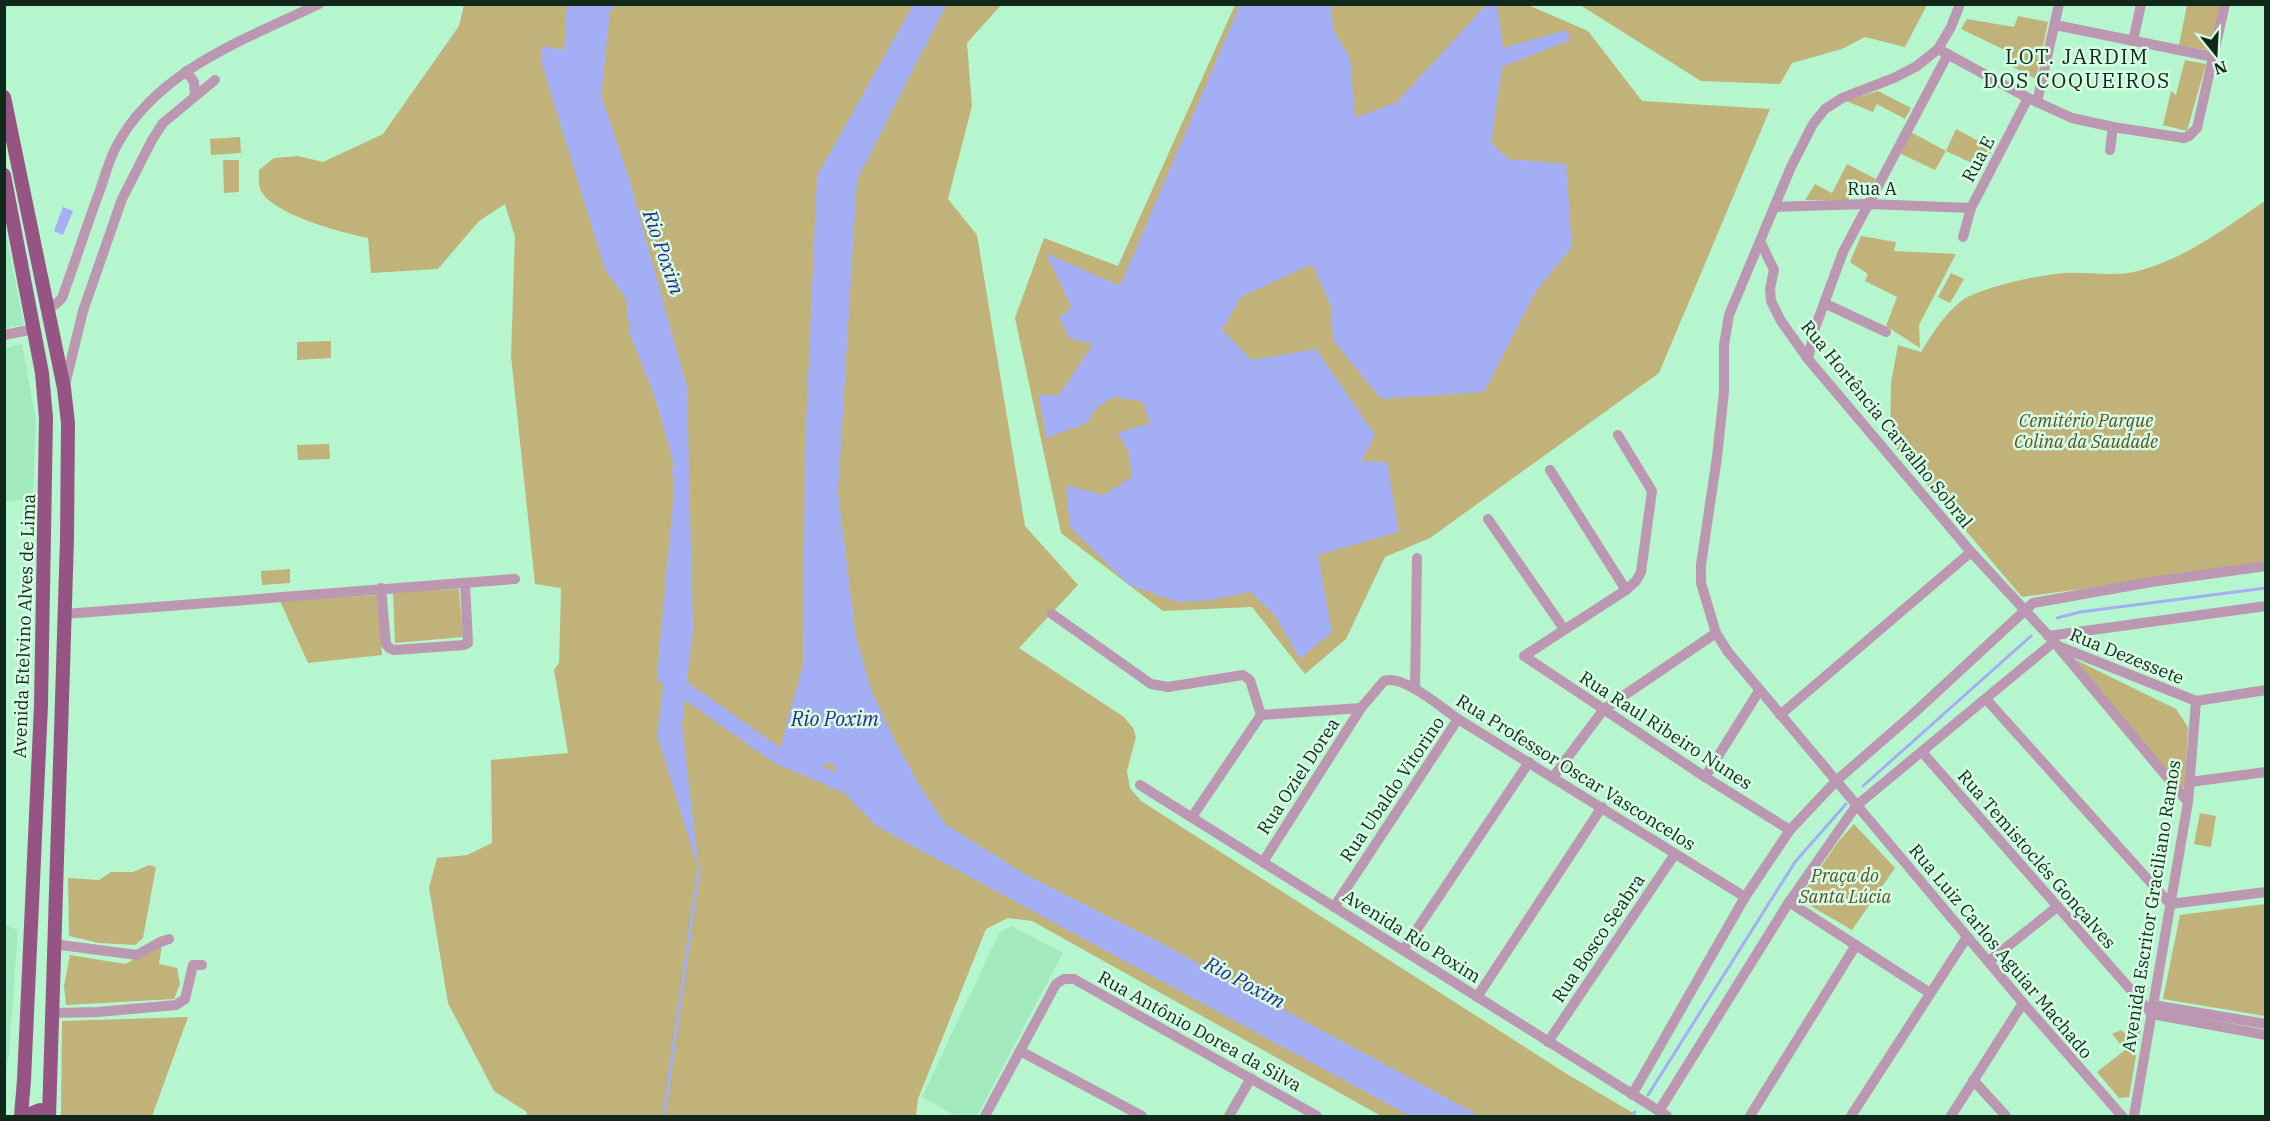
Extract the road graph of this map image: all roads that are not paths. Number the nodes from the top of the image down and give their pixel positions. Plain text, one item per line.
1 (319, 4) edge
2 (1960, 4) edge
3 (2059, 4) edge
4 (2141, 4) edge
5 (2225, 4) edge
6 (2055, 25) junction
7 (2133, 41) junction
8 (1943, 52) junction
9 (2214, 57) junction
10 (186, 71) junction
11 (215, 80) dead end
12 (195, 96) junction
13 (4, 97) edge
14 (2033, 100) junction
15 (2113, 127) junction
16 (2110, 150) dead end
17 (4, 175) edge
18 (1868, 204) junction
19 (1774, 207) junction
20 (1971, 208) junction
21 (1963, 237) dead end
22 (1760, 241) junction
23 (1824, 303) junction
24 (47, 306) junction
25 (34, 329) junction
26 (1886, 332) dead end
27 (4, 335) edge
28 (1808, 359) junction
29 (64, 388) junction
30 (1618, 435) dead end
31 (1550, 470) dead end
32 (1488, 519) dead end
33 (1971, 552) junction
34 (1417, 558) dead end
35 (2265, 566) edge
36 (515, 579) dead end
37 (465, 583) junction
38 (381, 588) junction
39 (1626, 590) junction
40 (2265, 606) edge
41 (2025, 610) junction
42 (65, 614) junction
43 (1052, 614) dead end
44 (1564, 629) junction
45 (1716, 633) junction
46 (2053, 642) junction
47 (1389, 679) joint
48 (1415, 689) junction
49 (2265, 690) edge
50 (1759, 691) junction
51 (1986, 699) junction
52 (2196, 701) junction
53 (1361, 708) junction
54 (1604, 709) junction
55 (1261, 715) junction
56 (1780, 715) junction
57 (1458, 719) junction
58 (1922, 752) junction
59 (1529, 762) junction
60 (2261, 770) edge
61 (1553, 777) junction
62 (1705, 777) junction
63 (1836, 781) junction
64 (2190, 782) junction
65 (1140, 784) dead end
66 (2188, 802) junction
67 (1856, 806) junction
68 (1602, 807) junction
69 (1192, 817) junction
70 (1790, 830) junction
71 (1675, 854) junction
72 (1263, 862) junction
73 (2265, 892) edge
74 (1745, 897) junction
75 (1789, 902) junction
76 (2170, 904) junction
77 (1334, 907) junction
78 (2057, 907) junction
79 (1966, 937) junction
80 (169, 939) dead end
81 (53, 944) junction
82 (1856, 945) junction
83 (1403, 950) junction
84 (1989, 961) junction
85 (202, 965) dead end
86 (1930, 993) junction
87 (1477, 997) junction
88 (2023, 1003) junction
89 (2152, 1010) junction
90 (53, 1013) junction
91 (2265, 1024) edge
92 (2265, 1035) edge
93 (1548, 1042) junction
94 (1020, 1051) junction
95 (1251, 1078) junction
96 (24, 1080) junction
97 (1973, 1080) junction
98 (50, 1081) junction
99 (1632, 1095) junction
100 (1663, 1114) edge
101 (23, 1116) edge
102 (49, 1116) edge
103 (985, 1116) edge
104 (1142, 1116) edge
105 (1229, 1116) edge
106 (1317, 1116) edge
107 (1750, 1116) edge
108 (1851, 1116) edge
109 (1951, 1116) edge
110 (2006, 1116) edge
111 (2122, 1116) edge
112 (2134, 1116) edge

1 - 10 street
2 - 8 street
3 - 6 street, Rua E
4 - 7 street
5 - 9 street
6 - 7 street
6 - 14 street, Rua E
7 - 9 street
8 - 14 street
8 - 18 street
8 - 19 street
9 - 15 street
10 - 12 street
10 - 24 street
11 - 12 street
12 - 29 street
13 - 24 main road
14 - 15 street
14 - 20 street, Rua E
15 - 16 street
17 - 25 main road, Avenida Etelvino Alves de Lima
18 - 19 street, Rua A
18 - 20 street, Rua A
18 - 23 street
19 - 22 street
20 - 21 street, Rua E
22 - 28 street, Rua Hortência Carvalho Sobral
22 - 45 street
23 - 26 street
23 - 28 street
24 - 29 main road
25 - 27 street
25 - 96 main road, Avenida Etelvino Alves de Lima
28 - 33 street, Rua Hortência Carvalho Sobral
29 - 42 main road
30 - 39 street
31 - 39 street
32 - 44 street
33 - 41 street, Rua Hortência Carvalho Sobral
33 - 56 street
34 - 48 street
35 - 41 street
36 - 37 street
37 - 38 street
37 - 38 street
38 - 42 street
39 - 44 street
40 - 46 street
41 - 46 street, Rua Dezessete
41 - 63 street
42 - 81 main road
43 - 55 street
44 - 54 street, Rua Raul Ribeiro Nunes
45 - 50 street, Rua Luiz Carlos Aguiar Machado
45 - 54 street
46 - 51 street
46 - 52 street, Rua Dezessete
46 - 66 street
47 - 48 street, Rua Professor Oscar Vasconcelos
47 - 53 street, Rua Oziel Dorea
48 - 57 street, Rua Professor Oscar Vasconcelos
49 - 52 street
50 - 56 street, Rua Luiz Carlos Aguiar Machado
50 - 62 street
51 - 58 street
51 - 76 street
52 - 64 street, Avenida Escritor Graciliano Ramos
53 - 55 street
53 - 72 street, Rua Oziel Dorea
54 - 61 street
54 - 62 street, Rua Raul Ribeiro Nunes
55 - 69 street
56 - 63 street, Rua Luiz Carlos Aguiar Machado
57 - 59 street, Rua Professor Oscar Vasconcelos
57 - 77 street, Rua Ubaldo Vitorino
58 - 67 street
58 - 78 street, Rua Temistoclés Gonçalves
59 - 61 street, Rua Professor Oscar Vasconcelos
59 - 83 street
60 - 64 street
61 - 68 street, Rua Professor Oscar Vasconcelos
62 - 70 street, Rua Raul Ribeiro Nunes
63 - 67 street, Rua Luiz Carlos Aguiar Machado
63 - 70 street
64 - 66 street, Avenida Escritor Graciliano Ramos
65 - 69 street, Avenida Rio Poxim
66 - 76 street, Avenida Escritor Graciliano Ramos
67 - 75 street
67 - 79 street, Rua Luiz Carlos Aguiar Machado
68 - 71 street, Rua Professor Oscar Vasconcelos
68 - 87 street
69 - 72 street, Avenida Rio Poxim
70 - 74 street
71 - 74 street, Rua Professor Oscar Vasconcelos
71 - 93 street, Rua Bosco Seabra
72 - 77 street, Avenida Rio Poxim
73 - 76 street
74 - 99 street
75 - 82 street
75 - 100 street
76 - 89 street, Avenida Escritor Graciliano Ramos
77 - 83 street, Avenida Rio Poxim
78 - 84 street
78 - 89 street, Rua Temistoclés Gonçalves
79 - 84 street, Rua Luiz Carlos Aguiar Machado
79 - 86 street
80 - 81 street
81 - 90 main road
82 - 86 street
82 - 107 street
83 - 87 street, Avenida Rio Poxim
84 - 88 street, Rua Luiz Carlos Aguiar Machado
85 - 90 street
86 - 108 street
87 - 93 street, Avenida Rio Poxim
88 - 97 street
88 - 111 street, Rua Luiz Carlos Aguiar Machado
89 - 91 street
89 - 92 street
89 - 112 street, Avenida Escritor Graciliano Ramos
90 - 98 main road
93 - 99 street, Avenida Rio Poxim
94 - 95 street, Rua Antônio Dorea da Silva
94 - 103 street
94 - 104 street
95 - 105 street
95 - 106 street, Rua Antônio Dorea da Silva
96 - 98 main road
96 - 101 main road, Avenida Etelvino Alves de Lima
97 - 109 street
97 - 110 street
98 - 102 main road
99 - 100 street, Avenida Rio Poxim
101 - 102 main road

